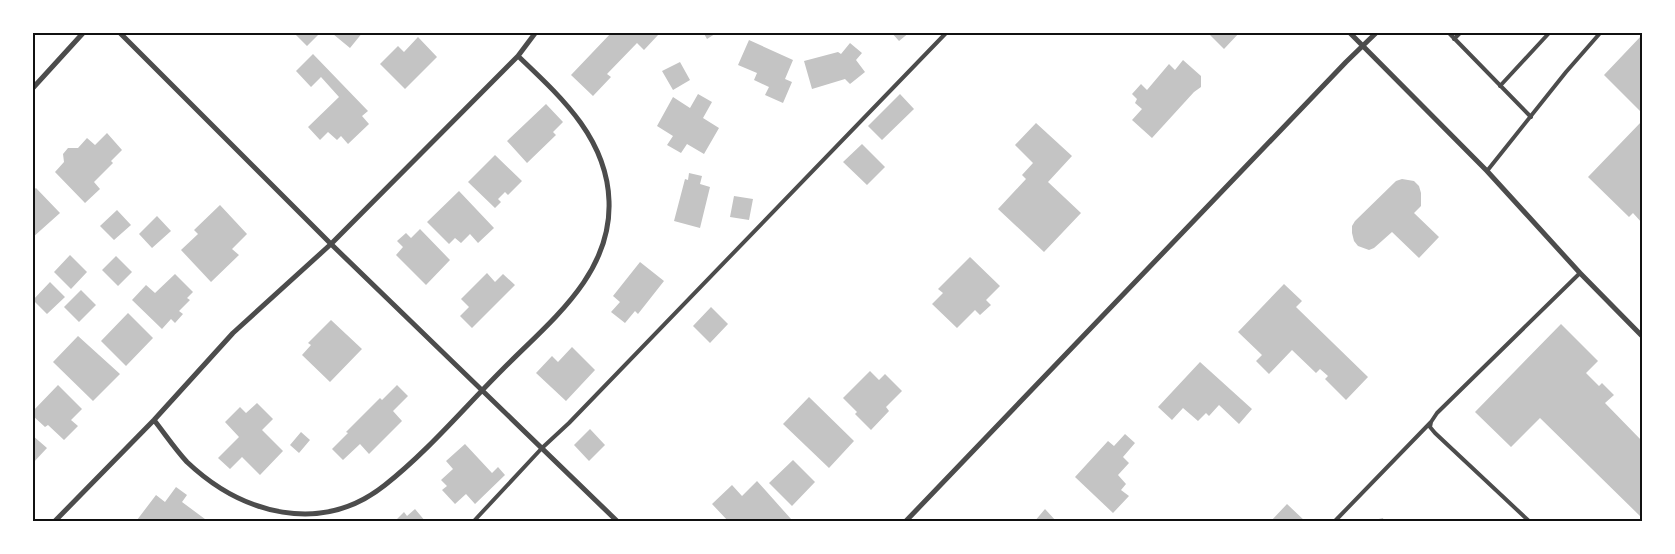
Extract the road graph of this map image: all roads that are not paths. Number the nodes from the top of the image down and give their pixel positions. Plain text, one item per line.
1 (84, 32) edge
2 (119, 32) edge
3 (536, 32) edge
4 (947, 32) edge
5 (1349, 32) edge
6 (1377, 32) edge
7 (1448, 32) edge
8 (1461, 32) edge
9 (1550, 32) edge
10 (1601, 32) edge
11 (1454, 39) junction
12 (1364, 46) junction
13 (518, 56) junction
14 (1500, 86) junction
15 (33, 88) edge
16 (1531, 117) junction
17 (1487, 171) junction
18 (331, 244) junction
19 (1580, 273) junction
20 (1642, 336) edge
21 (482, 391) junction
22 (154, 420) junction
23 (1431, 422) junction
24 (542, 448) junction
25 (54, 522) edge
26 (473, 522) edge
27 (618, 522) edge
28 (905, 522) edge
29 (1334, 522) edge
30 (1530, 522) edge

1 - 15 street
2 - 18 street
3 - 13 street
4 - 24 lane
5 - 12 street
6 - 12 street
7 - 11 lane
8 - 11 lane
9 - 14 lane
10 - 16 lane
11 - 14 lane
12 - 17 street
12 - 28 street
13 - 18 street
13 - 21 street
14 - 16 lane
16 - 17 lane
17 - 19 street
18 - 21 street
18 - 22 street
19 - 20 street
19 - 23 lane
21 - 22 street
21 - 24 street
22 - 25 street
23 - 29 lane
23 - 30 lane
24 - 26 lane
24 - 27 street

